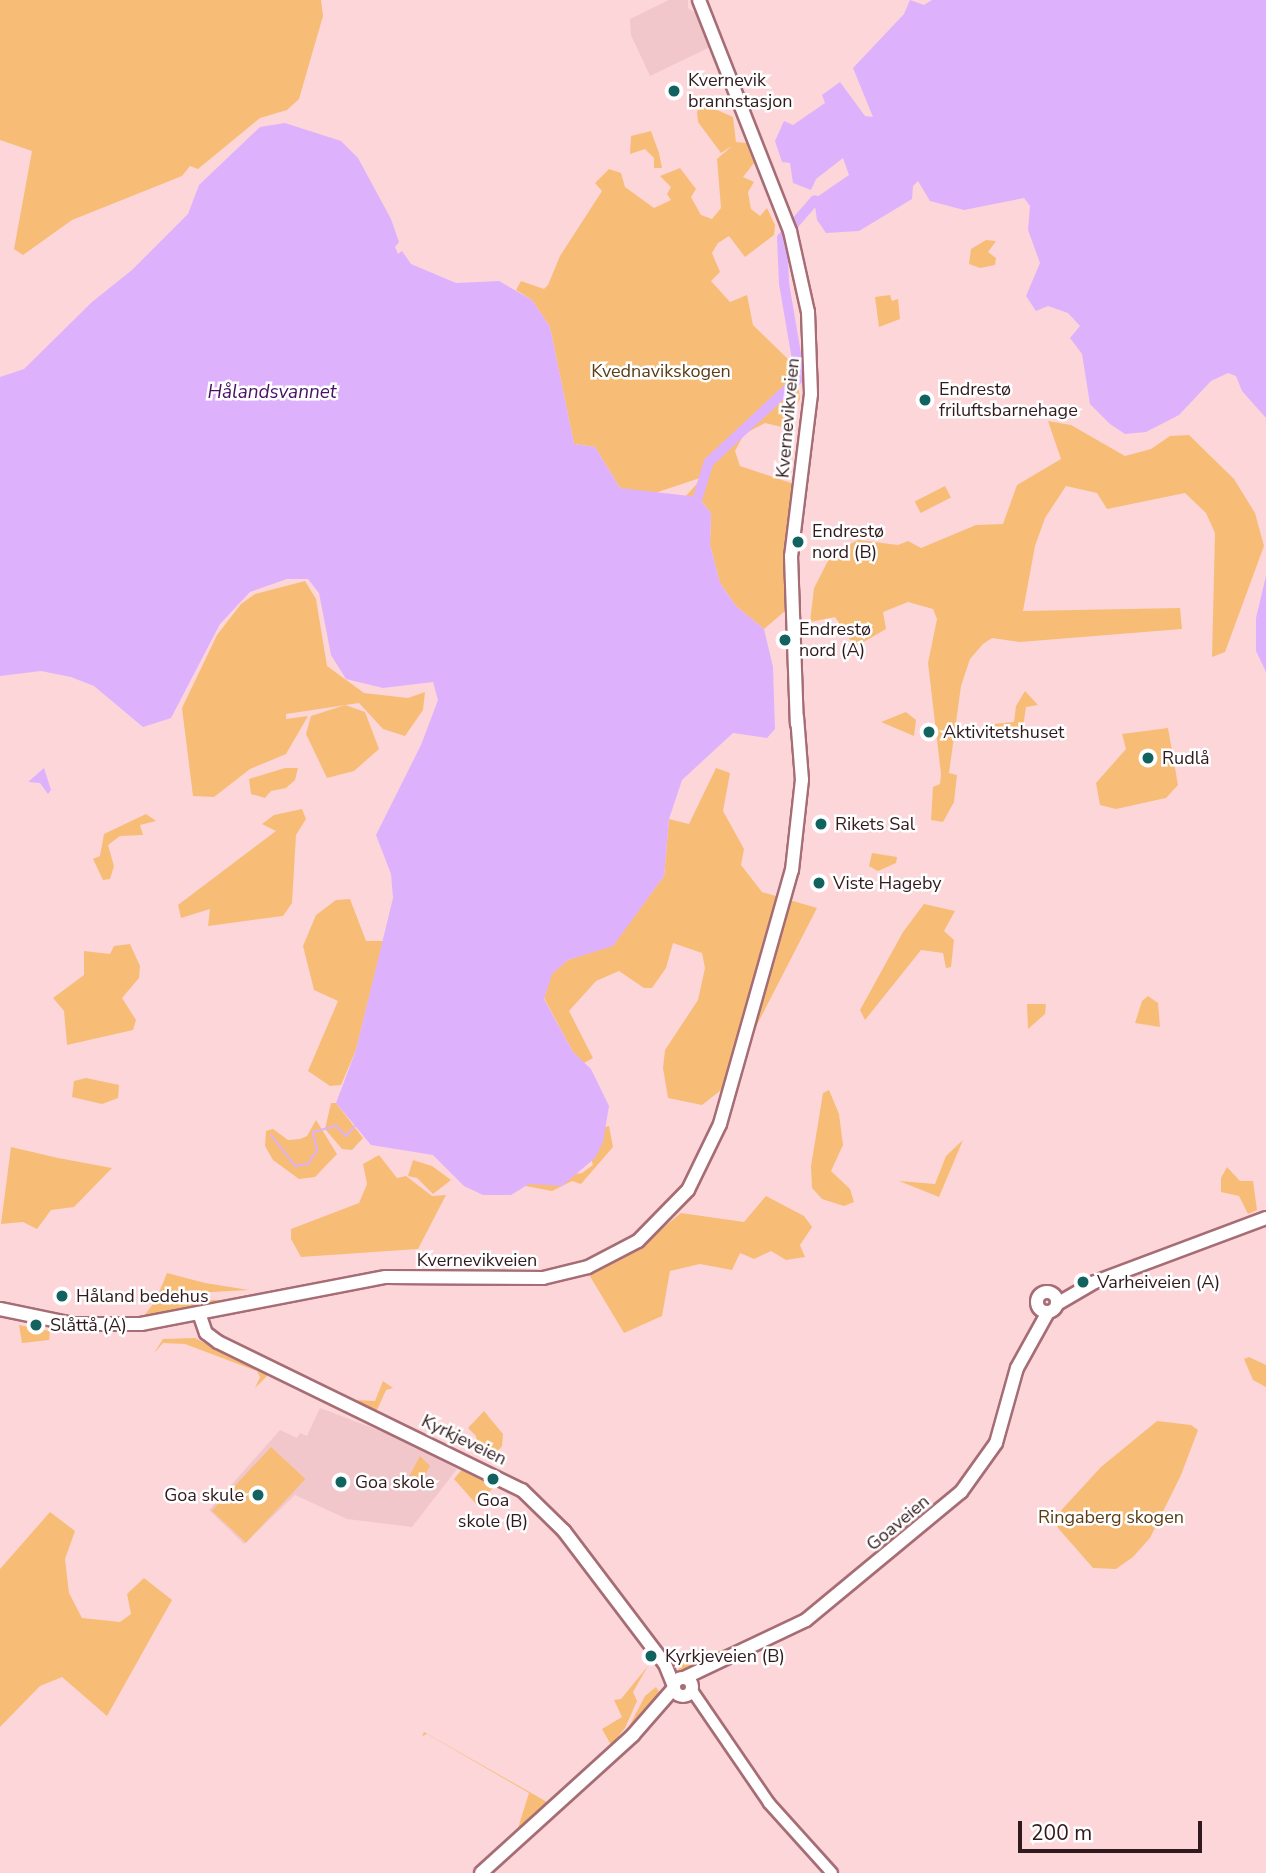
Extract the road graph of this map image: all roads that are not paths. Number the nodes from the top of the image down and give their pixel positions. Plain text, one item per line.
1 (699, 0) edge
2 (1266, 1217) edge
3 (0, 1309) edge
4 (199, 1313) junction
5 (683, 1687) junction
6 (481, 1873) edge
7 (832, 1873) edge

1 - 4 main road, Kvernevikveien
2 - 5 main road, Goaveien
3 - 4 main road, Kvernevikveien
4 - 5 main road, Kyrkjeveien
5 - 6 main road, Goaveien
5 - 7 street, Kyrkjeveien

